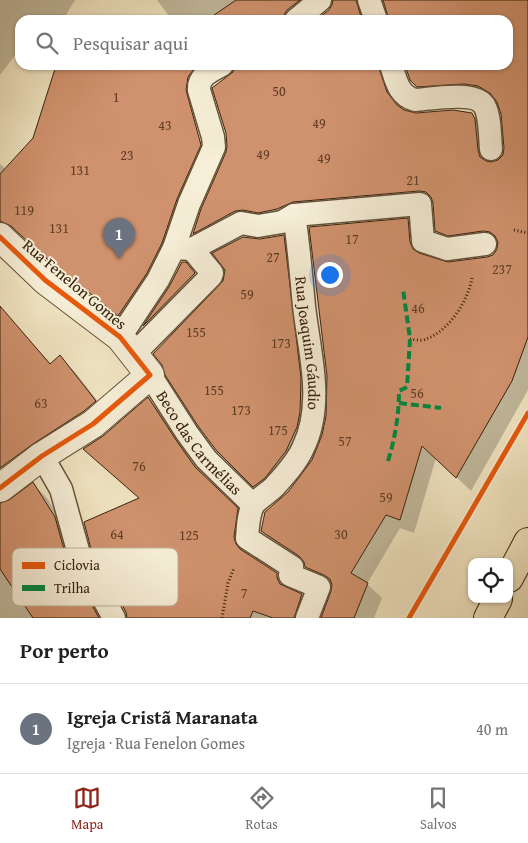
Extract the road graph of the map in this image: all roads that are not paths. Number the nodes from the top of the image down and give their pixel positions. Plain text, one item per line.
1 (320, 0) edge
2 (369, 0) edge
3 (302, 15) edge
4 (374, 15) edge
5 (213, 70) edge
6 (393, 70) edge
7 (491, 149) dead end
8 (294, 215) junction
9 (0, 237) edge
10 (485, 244) road end
11 (183, 248) junction
12 (127, 345) junction
13 (150, 375) junction
14 (42, 456) junction
15 (0, 488) edge
16 (253, 505) junction
17 (528, 542) edge
18 (76, 548) edge
19 (513, 570) edge
20 (496, 603) edge
21 (107, 606) edge
22 (114, 618) edge
23 (307, 618) edge
24 (488, 618) edge

1 - 3 lane
2 - 4 lane
5 - 11 lane
6 - 7 lane
8 - 10 lane
8 - 11 lane
8 - 16 lane, Rua Joaquim Gáudio
9 - 12 street, Rua Fenelon Gomes
11 - 12 lane
11 - 12 lane
12 - 13 street, Rua Fenelon Gomes
13 - 14 street
13 - 16 lane, Beco das Carmélias
14 - 15 street
14 - 18 lane
16 - 23 lane
17 - 19 main road
20 - 24 main road
21 - 22 lane

